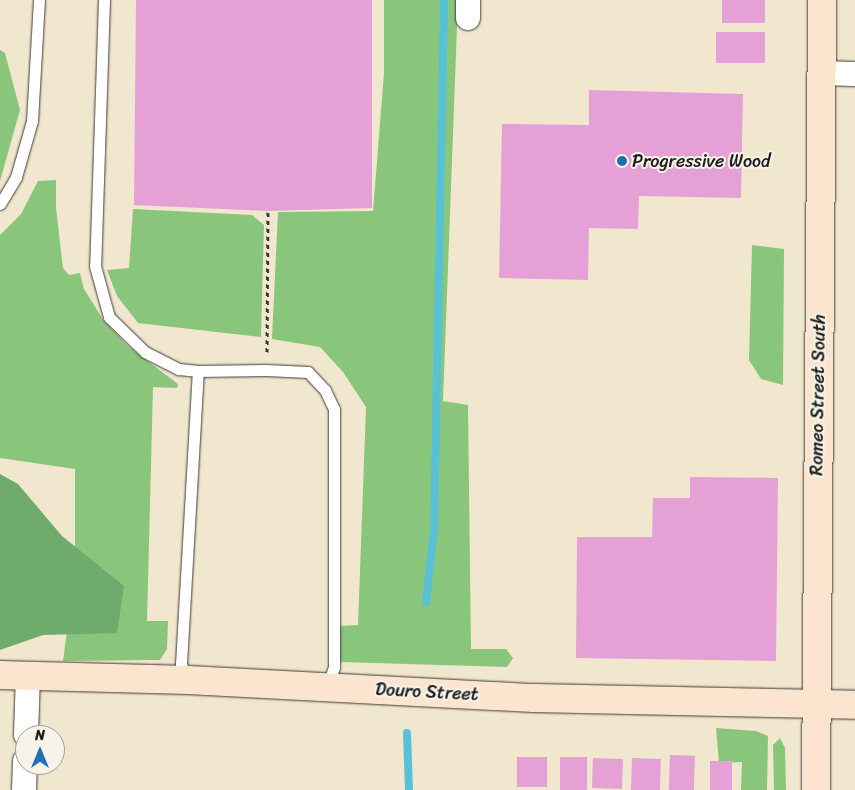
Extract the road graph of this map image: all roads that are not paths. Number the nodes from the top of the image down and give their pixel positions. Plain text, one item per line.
1 (39, 0) edge
2 (104, 0) edge
3 (822, 0) edge
4 (821, 73) junction
5 (855, 74) edge
6 (0, 204) edge
7 (198, 371) junction
8 (0, 675) edge
9 (28, 676) junction
10 (188, 680) junction
11 (327, 687) junction
12 (817, 704) junction
13 (855, 704) edge
14 (26, 725) edge
15 (25, 775) edge
16 (24, 790) edge
17 (816, 790) edge

1 - 6 lane
2 - 7 lane
3 - 4 street, Romeo Street South
4 - 5 street
4 - 12 street, Romeo Street South
7 - 10 lane
7 - 11 lane
8 - 9 street, Douro Street
9 - 10 street, Douro Street
9 - 14 street
10 - 11 street, Douro Street
11 - 12 street, Douro Street
12 - 13 street, Douro Street
12 - 17 street, Romeo Street South
15 - 16 street

